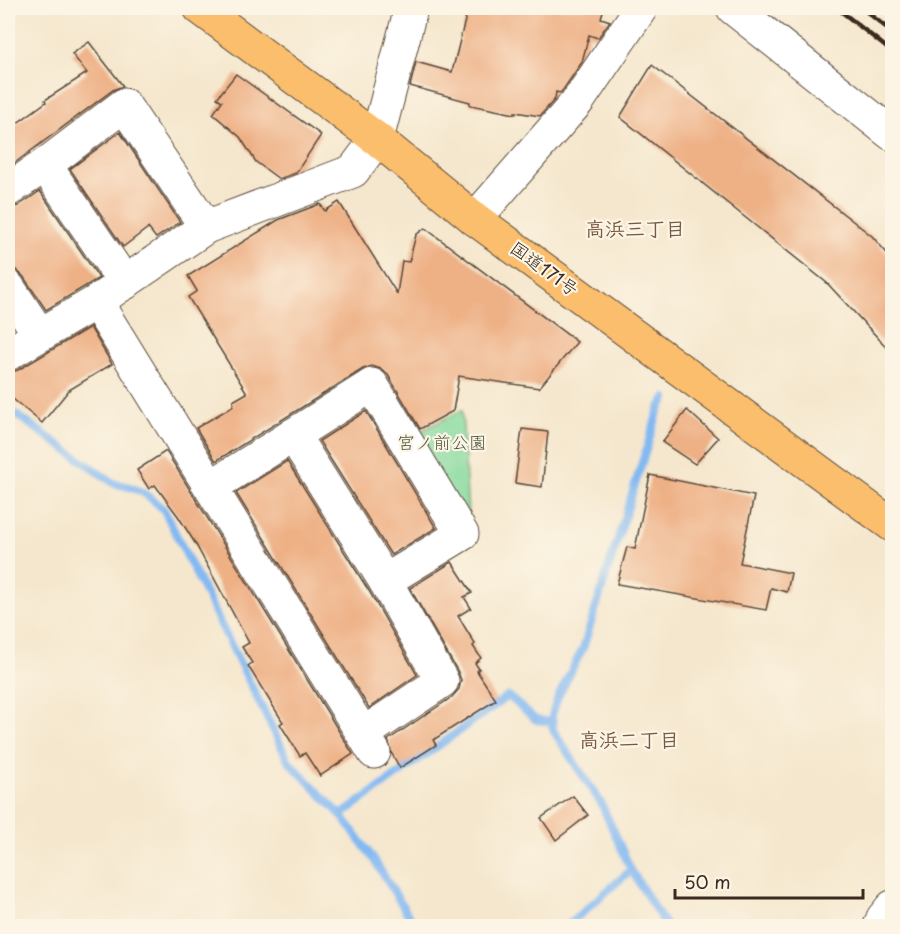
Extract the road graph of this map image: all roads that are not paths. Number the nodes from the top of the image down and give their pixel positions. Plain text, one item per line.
1 (200, 8) edge
2 (411, 8) edge
3 (640, 8) edge
4 (733, 8) edge
5 (892, 134) edge
6 (377, 139) junction
7 (45, 165) junction
8 (8, 190) edge
9 (475, 219) junction
10 (206, 227) junction
11 (125, 283) junction
12 (8, 286) edge
13 (96, 302) junction
14 (40, 335) junction
15 (8, 354) edge
16 (293, 435) junction
17 (211, 487) junction
18 (892, 525) edge
19 (385, 581) junction
20 (892, 907) edge
21 (880, 927) edge

1 - 6 highway, 国道171号
2 - 6 street
3 - 9 street
4 - 5 street
6 - 9 highway, 国道171号
6 - 10 street
7 - 8 street
7 - 10 street
7 - 11 street
9 - 18 highway, 国道171号
10 - 11 street
11 - 13 street
12 - 14 street
13 - 14 street
13 - 17 street
14 - 15 street
16 - 17 street
16 - 19 street
16 - 19 street
17 - 19 street
20 - 21 street

